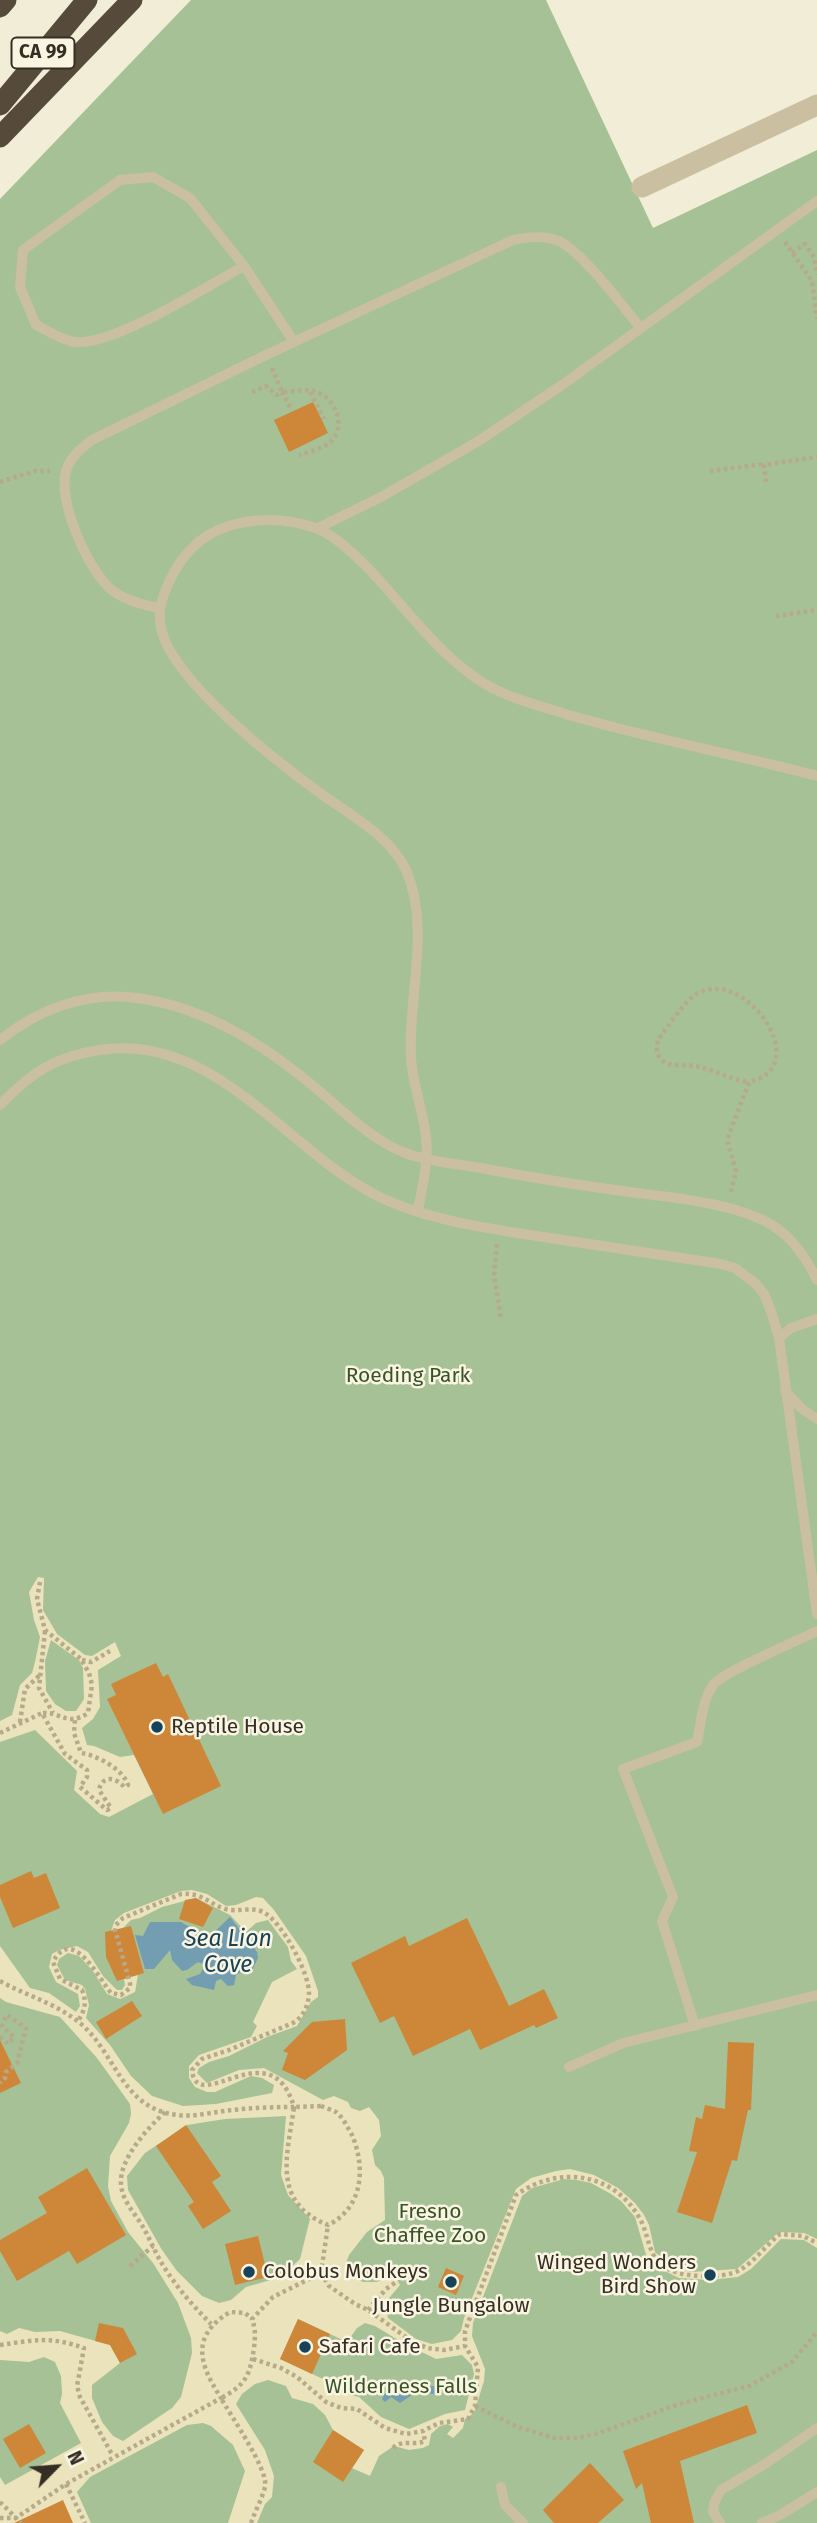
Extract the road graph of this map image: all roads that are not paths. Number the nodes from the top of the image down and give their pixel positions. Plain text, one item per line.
1 (6, 0) edge
2 (87, 0) edge
3 (132, 0) edge
4 (0, 7) edge
5 (817, 104) edge
6 (0, 105) edge
7 (0, 137) edge
8 (642, 187) dead end
9 (817, 201) edge
10 (244, 265) junction
11 (640, 327) junction
12 (293, 342) junction
13 (318, 528) junction
14 (159, 608) junction
15 (817, 776) edge
16 (0, 1040) edge
17 (0, 1105) edge
18 (427, 1159) junction
19 (418, 1211) junction
20 (817, 1280) edge
21 (817, 1318) edge
22 (779, 1338) junction
23 (785, 1391) junction
24 (817, 1419) edge
25 (817, 1614) edge
26 (817, 1631) edge
27 (817, 1995) edge
28 (695, 2026) junction
29 (569, 2067) dead end
30 (817, 2428) edge
31 (501, 2487) dead end
32 (817, 2492) edge
33 (523, 2523) edge
34 (720, 2523) edge
35 (762, 2523) edge

1 - 4 highway
2 - 6 highway, CA 99
3 - 7 highway
5 - 8 street
9 - 11 lane
10 - 10 lane
10 - 12 lane
11 - 12 lane
11 - 13 lane
12 - 14 lane
13 - 14 lane
13 - 15 lane
14 - 18 lane
16 - 18 lane
17 - 19 lane
18 - 19 lane
18 - 20 lane
19 - 22 lane
21 - 22 lane
22 - 23 lane
23 - 24 lane
23 - 25 lane
26 - 28 lane
27 - 28 lane
28 - 29 lane
30 - 34 lane
31 - 33 lane
32 - 35 lane

